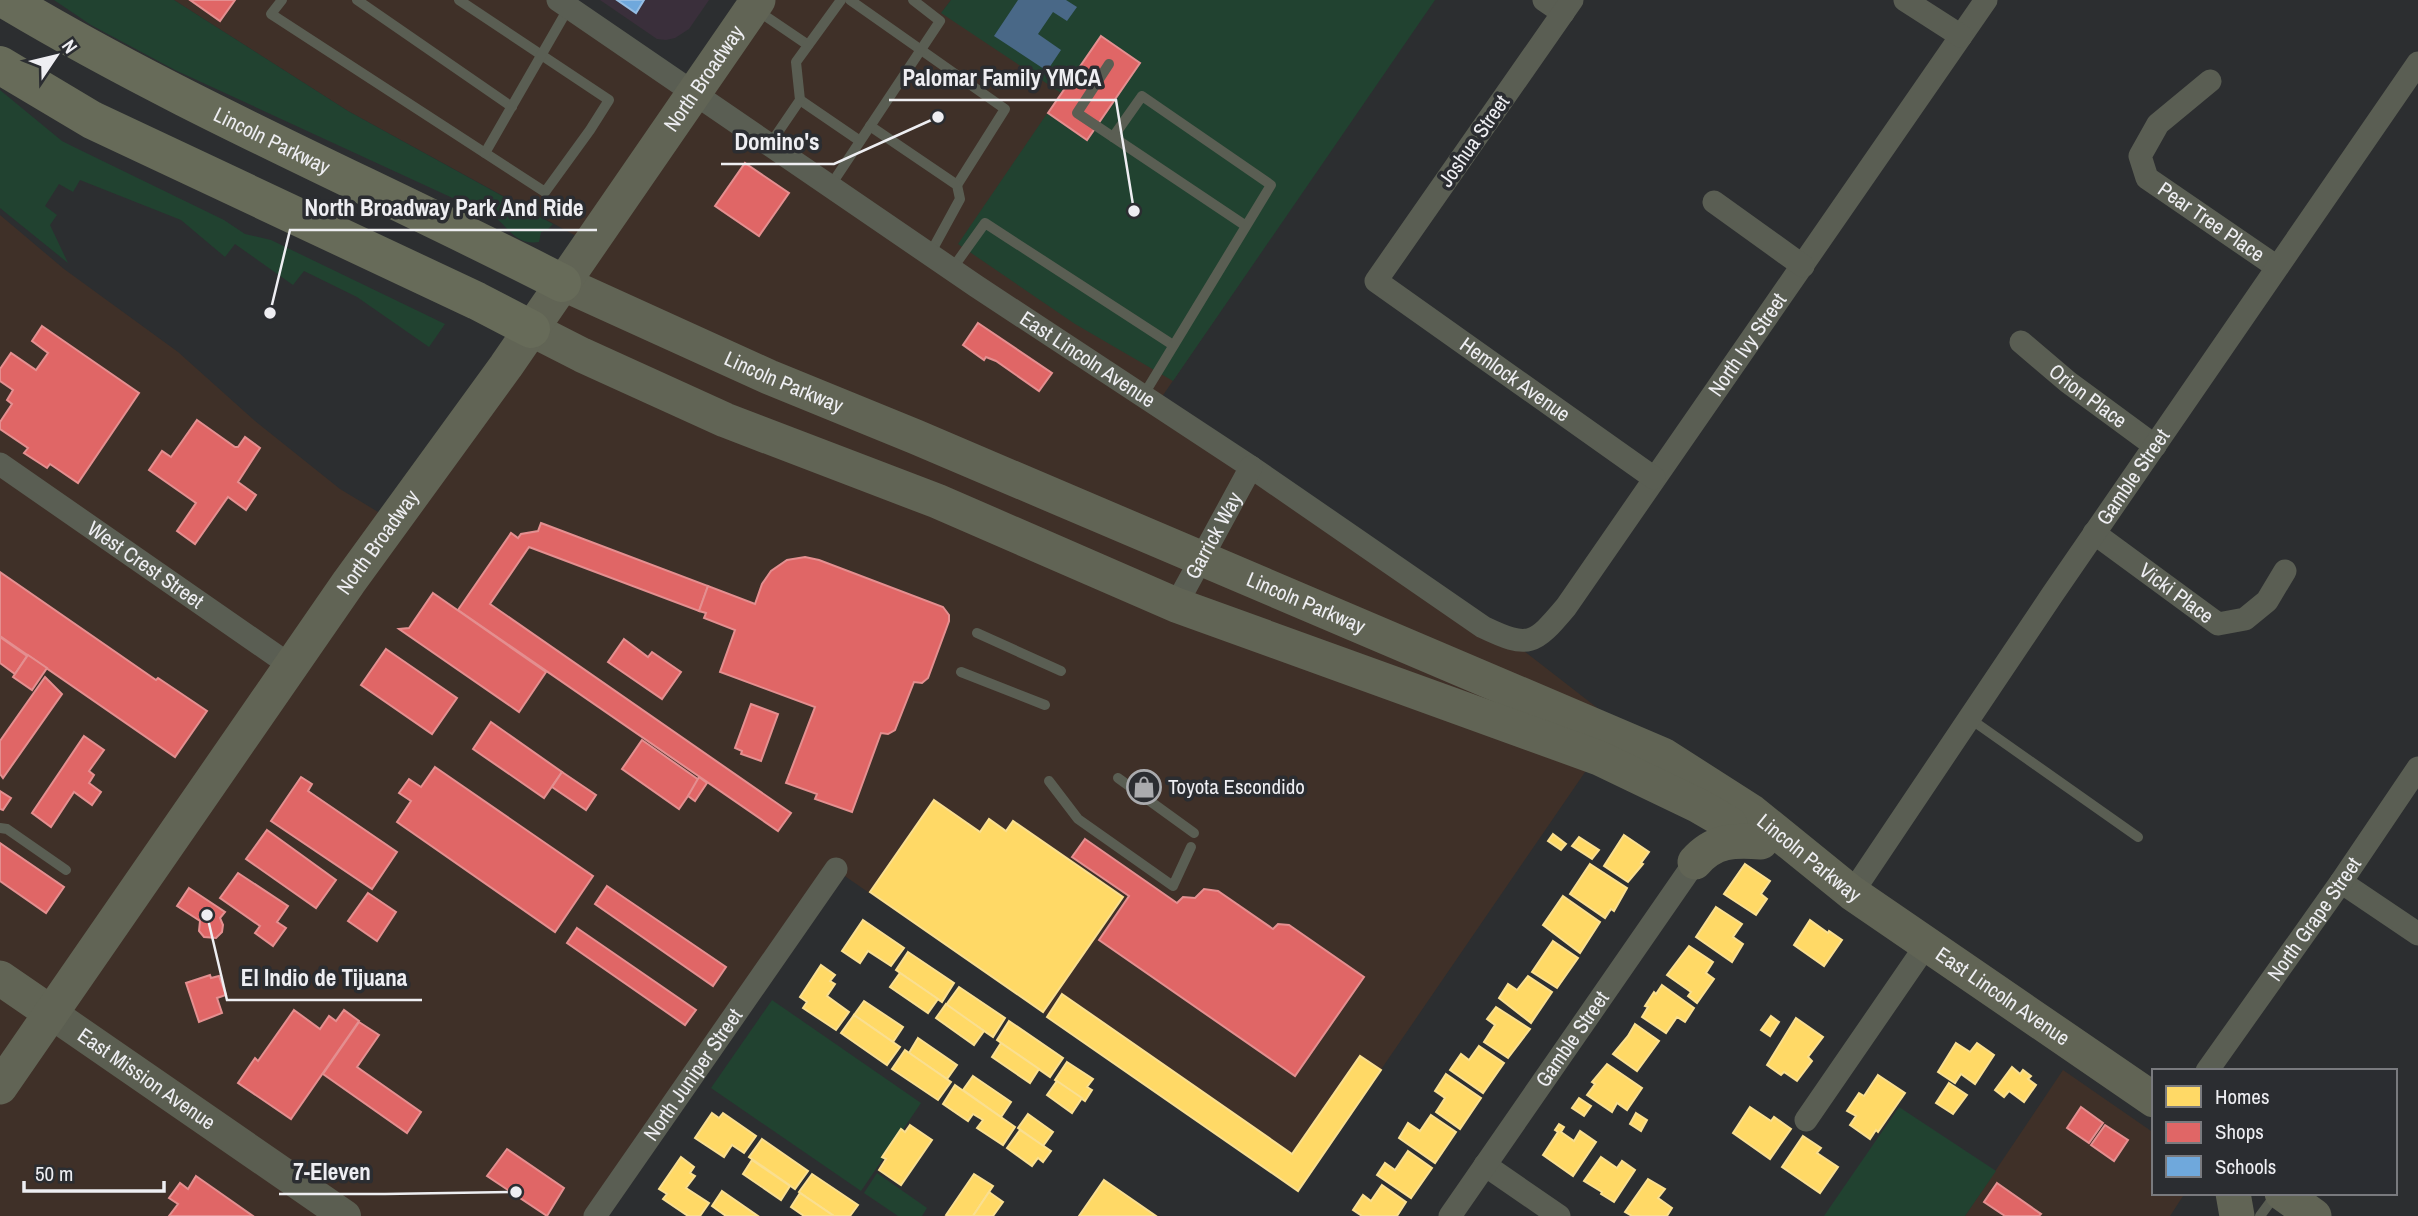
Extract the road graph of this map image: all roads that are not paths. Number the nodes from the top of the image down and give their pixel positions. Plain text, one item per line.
1 (6, 0) edge
2 (282, 0) edge
3 (358, 0) edge
4 (459, 0) edge
5 (841, 0) edge
6 (850, 0) edge
7 (913, 0) edge
8 (1905, 0) edge
9 (1986, 0) edge
10 (563, 4) edge
11 (756, 4) edge
12 (1560, 4) edge
13 (1961, 36) junction
14 (808, 45) junction
15 (922, 50) junction
16 (541, 55) junction
17 (2418, 63) edge
18 (1109, 64) dead end
19 (0, 65) edge
20 (2210, 81) dead end
21 (695, 93) junction
22 (800, 100) junction
23 (512, 107) junction
24 (870, 127) junction
25 (1113, 137) junction
26 (860, 141) junction
27 (770, 144) junction
28 (485, 153) junction
29 (831, 185) junction
30 (957, 185) junction
31 (1714, 202) dead end
32 (1246, 226) junction
33 (930, 254) junction
34 (1803, 266) junction
35 (2277, 267) junction
36 (952, 269) junction
37 (1376, 281) joint
38 (562, 283) junction
39 (531, 329) junction
40 (2021, 342) dead end
41 (1173, 345) junction
42 (1143, 396) junction
43 (2155, 446) junction
44 (0, 464) edge
45 (1251, 467) junction
46 (1654, 478) junction
47 (2094, 533) junction
48 (1201, 559) junction
49 (2285, 571) dead end
50 (1176, 605) junction
51 (1483, 627) joint
52 (977, 633) dead end
53 (291, 666) junction
54 (1061, 671) dead end
55 (961, 672) dead end
56 (1045, 705) dead end
57 (1969, 718) junction
58 (2418, 768) edge
59 (1118, 778) dead end
60 (1049, 781) dead end
61 (0, 828) edge
62 (1194, 834) dead end
63 (2138, 837) dead end
64 (1761, 842) junction
65 (1191, 847) dead end
66 (1695, 862) joint
67 (836, 869) dead end
68 (66, 870) dead end
69 (2342, 882) junction
70 (1852, 892) junction
71 (2418, 934) edge
72 (1927, 944) junction
73 (0, 978) edge
74 (51, 1013) junction
75 (2208, 1069) edge
76 (0, 1087) edge
77 (2152, 1099) edge
78 (1806, 1120) dead end
79 (1485, 1166) junction
80 (2233, 1195) edge
81 (2277, 1195) edge
82 (2282, 1195) edge
83 (345, 1216) edge
84 (595, 1216) edge
85 (1450, 1216) edge
86 (1559, 1216) edge
87 (2237, 1216) edge
88 (2260, 1216) edge
89 (2314, 1216) edge

1 - 38 highway, Lincoln Parkway
2 - 28 lane
3 - 23 lane
4 - 16 lane
5 - 14 lane
6 - 15 lane
7 - 15 lane
8 - 13 street
9 - 13 street, North Ivy Street
10 - 16 lane
10 - 21 street, East Lincoln Avenue
11 - 14 lane
11 - 21 main road, North Broadway
12 - 37 street, Joshua Street
13 - 34 street, North Ivy Street
14 - 22 lane
15 - 24 lane
15 - 30 lane
16 - 23 lane
16 - 28 lane
17 - 35 street, Gamble Street
18 - 25 lane
19 - 39 highway, Lincoln Parkway
20 - 35 street, Pear Tree Place
21 - 27 street, East Lincoln Avenue
21 - 38 main road, North Broadway
22 - 26 lane
22 - 27 lane
23 - 28 lane
24 - 26 lane
24 - 30 lane
25 - 32 lane
25 - 32 lane
26 - 29 lane
27 - 29 street, East Lincoln Avenue
29 - 33 street, East Lincoln Avenue
30 - 33 lane
31 - 34 street
32 - 41 lane
33 - 36 street, East Lincoln Avenue
34 - 46 street, North Ivy Street
35 - 43 street, Gamble Street
36 - 41 lane
36 - 42 street, East Lincoln Avenue
37 - 46 street, Hemlock Avenue
38 - 39 main road, North Broadway
38 - 48 main road, Lincoln Parkway
39 - 50 main road, Lincoln Parkway
39 - 53 main road, North Broadway
40 - 43 street, Orion Place
41 - 42 lane
42 - 45 street, East Lincoln Avenue
43 - 47 street, Gamble Street
44 - 53 street, West Crest Street
45 - 48 street, Garrick Way
45 - 51 street, East Lincoln Avenue
46 - 51 street, North Ivy Street
47 - 49 street, Vicki Place
47 - 57 street, Gamble Street
48 - 50 street, Garrick Way
48 - 70 main road, Lincoln Parkway
50 - 64 main road, Lincoln Parkway
52 - 54 lane
53 - 74 main road, North Broadway
55 - 56 lane
57 - 63 lane
57 - 70 street, Gamble Street
58 - 69 street, North Grape Street
59 - 62 lane
60 - 65 lane
61 - 68 lane
64 - 66 main road
64 - 70 main road, Lincoln Parkway
66 - 79 street, Gamble Street
67 - 84 street, North Juniper Street
69 - 71 street
69 - 75 street, North Grape Street
70 - 72 main road, East Lincoln Avenue
72 - 77 main road, East Lincoln Avenue
72 - 78 street
73 - 74 main road
74 - 76 main road, North Broadway
74 - 83 main road, East Mission Avenue
79 - 85 street, Gamble Street
79 - 86 street
80 - 87 main road
81 - 88 lane
82 - 89 main road

